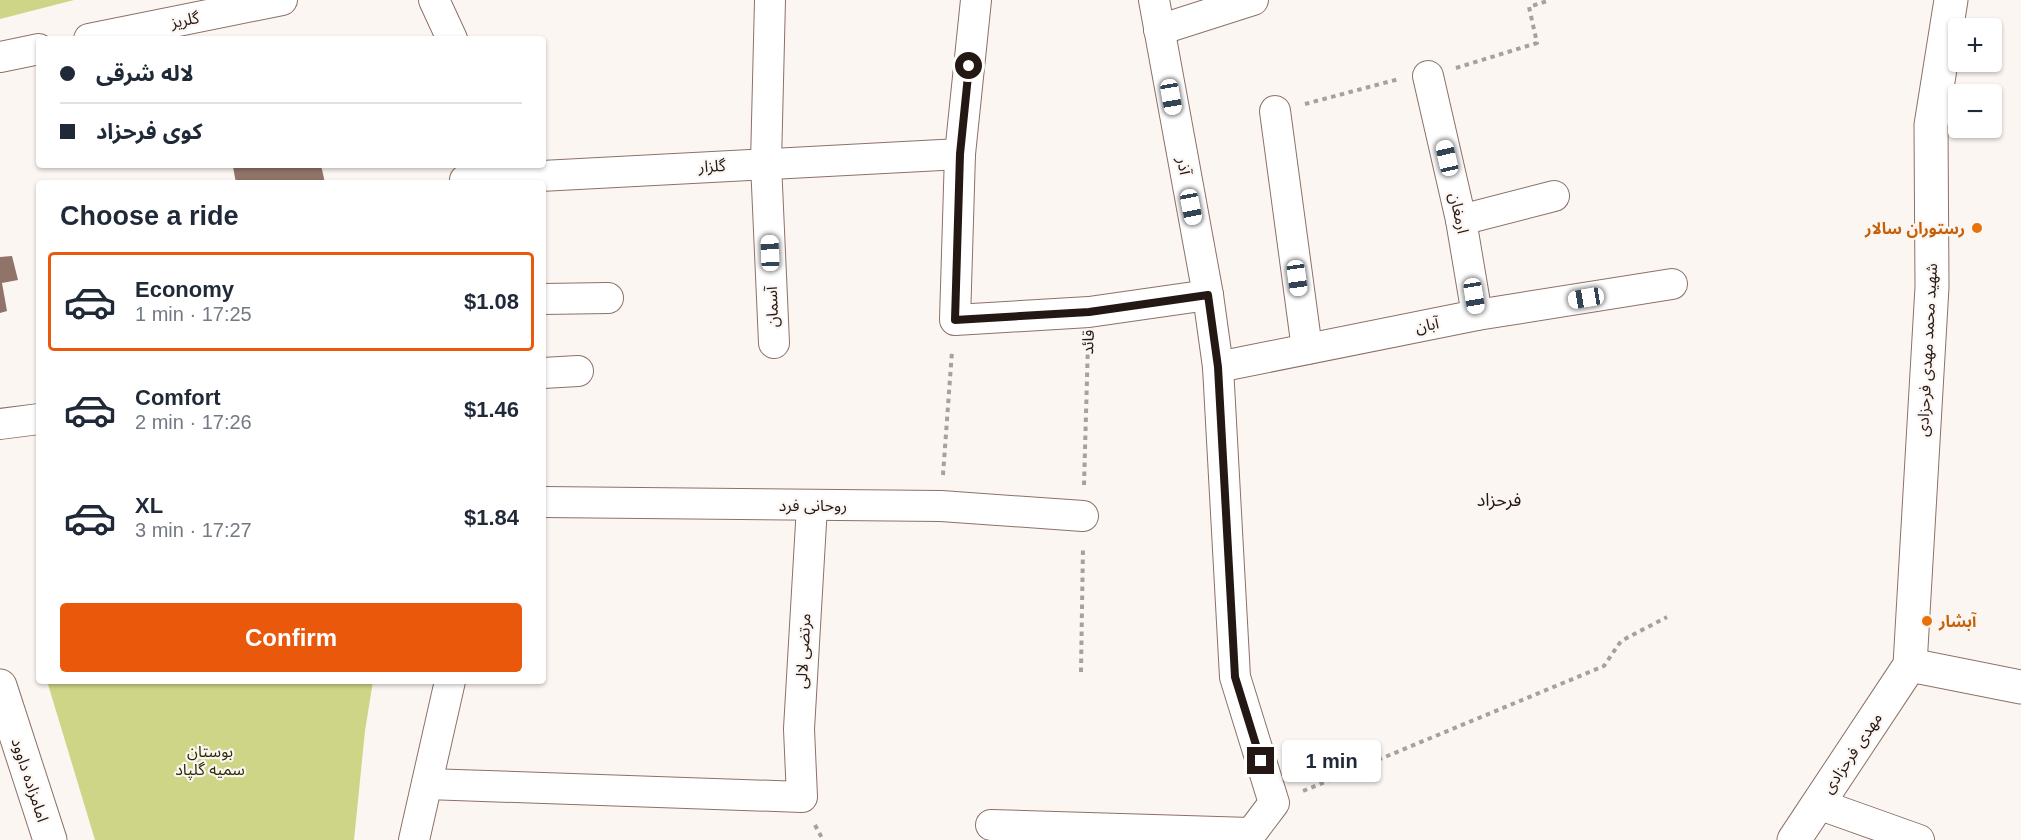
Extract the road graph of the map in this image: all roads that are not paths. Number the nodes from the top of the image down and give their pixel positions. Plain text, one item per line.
1 (282, 0) edge
2 (434, 0) edge
3 (770, 0) edge
4 (976, 0) edge
5 (1154, 0) edge
6 (1253, 0) edge
7 (1951, 0) edge
8 (1158, 30) junction
9 (104, 36) edge
10 (451, 36) edge
11 (36, 50) edge
12 (0, 57) edge
13 (1428, 76) road end
14 (1275, 111) road end
15 (960, 154) junction
16 (766, 163) junction
17 (464, 176) edge
18 (1554, 196) dead end
19 (1461, 220) junction
20 (1672, 284) dead end
21 (1208, 295) junction
22 (608, 298) dead end
23 (546, 299) edge
24 (1477, 315) junction
25 (774, 343) dead end
26 (1307, 349) junction
27 (1218, 367) junction
28 (578, 370) dead end
29 (546, 373) edge
30 (36, 419) edge
31 (0, 424) edge
32 (546, 502) edge
33 (812, 506) junction
34 (1083, 516) road end
35 (1911, 665) junction
36 (449, 684) edge
37 (0, 686) edge
38 (2021, 687) edge
39 (427, 784) junction
40 (1818, 804) junction
41 (991, 825) dead end
42 (1248, 836) edge
43 (50, 840) edge
44 (414, 840) edge
45 (1794, 840) edge
46 (1919, 840) edge

1 - 9 street, گلریز
2 - 10 street
3 - 16 street, آسمان
4 - 15 street
5 - 8 street, آذر
6 - 8 street
7 - 35 street, شهید محمد مهدی فرحزادی
8 - 21 street, آذر
11 - 12 street
13 - 19 street, ارمغان
14 - 26 street
15 - 16 street, گلزار
15 - 21 street, قائد
16 - 17 street, گلزار
16 - 25 street, آسمان
18 - 19 street
19 - 24 street, ارمغان
20 - 24 street, آبان
21 - 27 street, آذر
22 - 23 street
24 - 26 street, آبان
26 - 27 street, آبان
27 - 42 street, آذر
28 - 29 street
30 - 31 street
32 - 33 street, روحانی فرد
33 - 34 street, روحانی فرد
33 - 39 street, مرتضی لالی
35 - 38 street
35 - 40 street, مهدی فرحزادی
36 - 39 street
37 - 43 street, امامزاده داوود
39 - 44 street
40 - 45 street, مهدی فرحزادی
40 - 46 street
41 - 42 street

